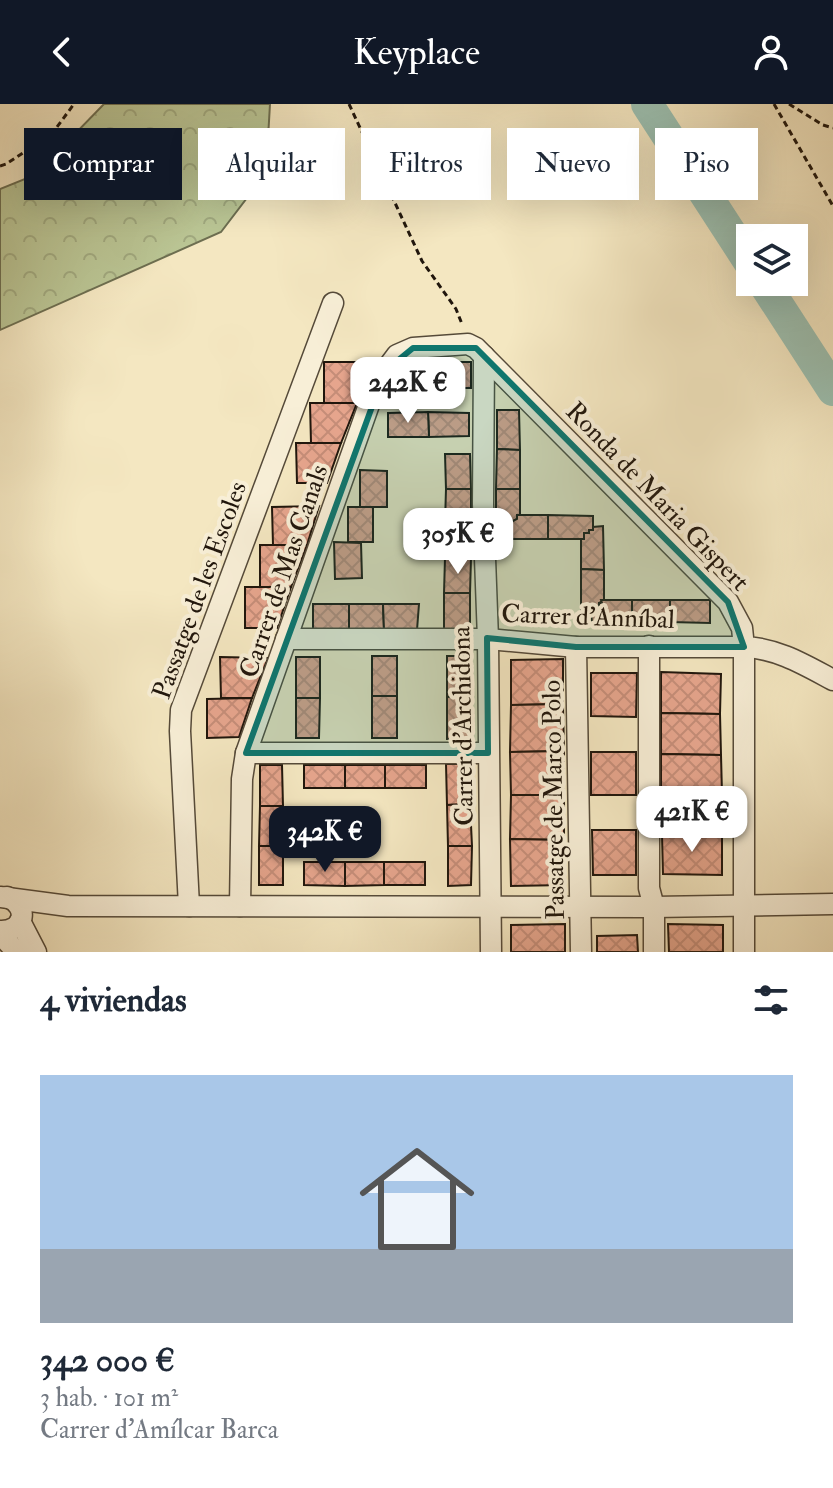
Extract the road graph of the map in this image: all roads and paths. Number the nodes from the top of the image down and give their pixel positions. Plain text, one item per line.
1 (74, 104) edge
2 (349, 104) edge
3 (774, 104) edge
4 (789, 104) edge
5 (833, 128) edge
6 (0, 166) edge
7 (833, 206) edge
8 (333, 303) dead end
9 (476, 350) junction
10 (286, 639) junction
11 (488, 639) junction
12 (649, 646) junction
13 (576, 647) junction
14 (744, 647) junction
15 (833, 680) edge
16 (246, 753) junction
17 (488, 753) junction
18 (2, 897) edge
19 (833, 904) edge
20 (68, 906) junction
21 (189, 906) junction
22 (240, 906) junction
23 (743, 906) junction
24 (491, 907) junction
25 (581, 907) junction
26 (654, 907) junction
27 (21, 918) junction
28 (0, 932) edge
29 (17, 952) edge
30 (36, 952) edge
31 (491, 952) edge
32 (581, 952) edge
33 (654, 952) edge
34 (744, 952) edge

1 - 6 path
2 - 9 path
3 - 7 path
4 - 5 path
8 - 21 street, Passatge de les Escoles
9 - 10 street, Carrer de Mas Canals
9 - 11 street, Carrer d'Archidona
9 - 14 street, Ronda de Maria Gispert
10 - 11 street, Carrer d'Anníbal
10 - 16 street, Carrer de Mas Canals
11 - 13 street, Carrer d'Anníbal
11 - 17 street, Carrer d'Archidona
12 - 13 street, Carrer d'Anníbal
12 - 14 street, Carrer d'Anníbal
12 - 26 street
13 - 25 street, Passatge de Marco Polo
14 - 15 street
14 - 23 street, Ronda de Maria Gispert
16 - 17 street
16 - 22 street, Carrer de Mas Canals
17 - 24 street, Carrer d'Archidona
18 - 20 street
18 - 27 street
19 - 23 street
20 - 21 street
20 - 27 street
21 - 22 street
22 - 24 street
23 - 26 street
23 - 34 street, Ronda de Maria Gispert
24 - 25 street
24 - 31 street, Carrer d'Archidona
25 - 26 street
25 - 32 street, Passatge de Marco Polo
26 - 33 street
27 - 28 street
27 - 30 street
28 - 29 street

